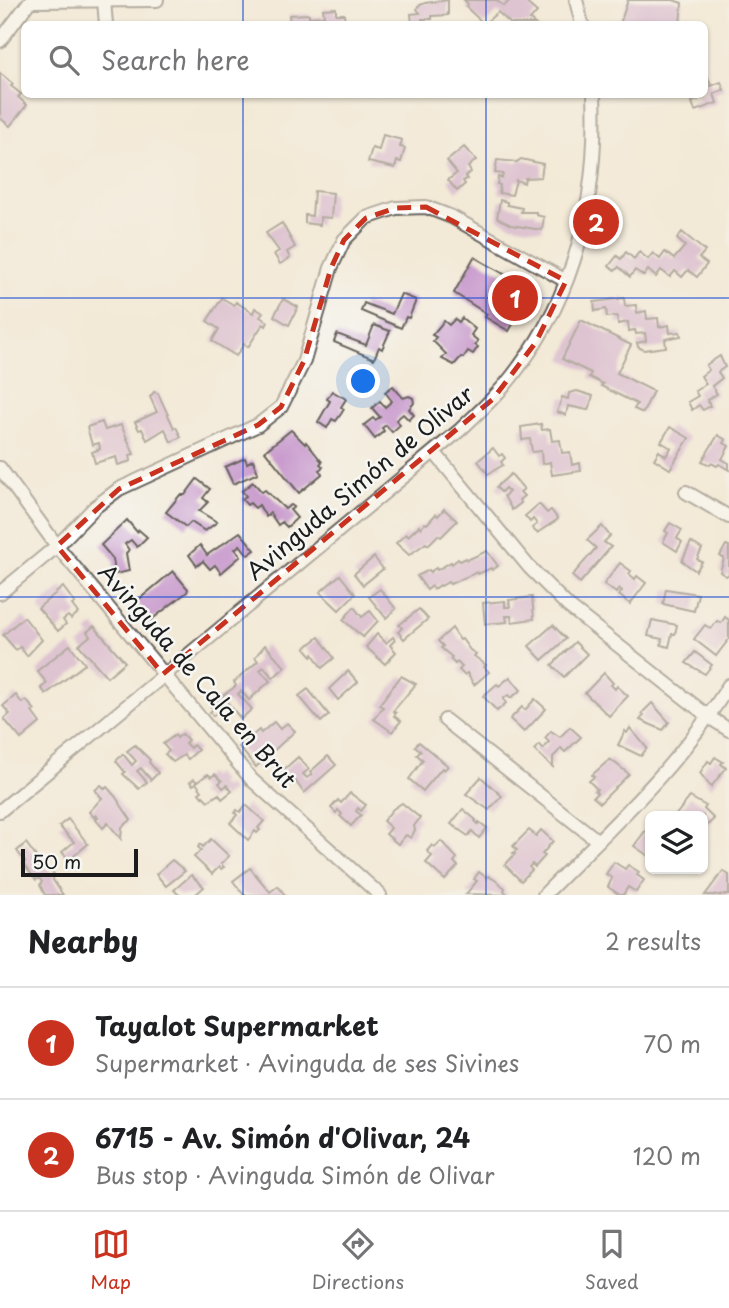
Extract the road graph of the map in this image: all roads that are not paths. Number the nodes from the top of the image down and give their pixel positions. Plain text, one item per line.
1 (157, 0) edge
2 (576, 0) edge
3 (104, 1) edge
4 (106, 21) edge
5 (581, 21) edge
6 (0, 41) edge
7 (594, 98) edge
8 (566, 281) junction
9 (433, 452) junction
10 (0, 468) edge
11 (685, 492) dead end
12 (729, 517) edge
13 (57, 546) junction
14 (0, 593) edge
15 (163, 674) junction
16 (729, 685) edge
17 (709, 717) junction
18 (445, 720) dead end
19 (729, 730) edge
20 (0, 811) edge
21 (598, 841) junction
22 (380, 895) edge
23 (544, 895) edge

1 - 3 street
2 - 5 street
3 - 4 street
3 - 6 street
7 - 8 street, Avinguda Simón de Olivar
8 - 9 street, Avinguda Simón de Olivar
8 - 13 street
9 - 15 street, Avinguda Simón de Olivar
9 - 17 street
10 - 13 street, Avinguda de Cala en Brut
11 - 12 street
13 - 14 street
13 - 15 street, Avinguda de Cala en Brut
15 - 20 street, Avinguda Simón de Olivar
15 - 22 street, Avinguda de Cala en Brut
16 - 17 street
17 - 19 street
17 - 21 street
18 - 21 street
21 - 23 street

